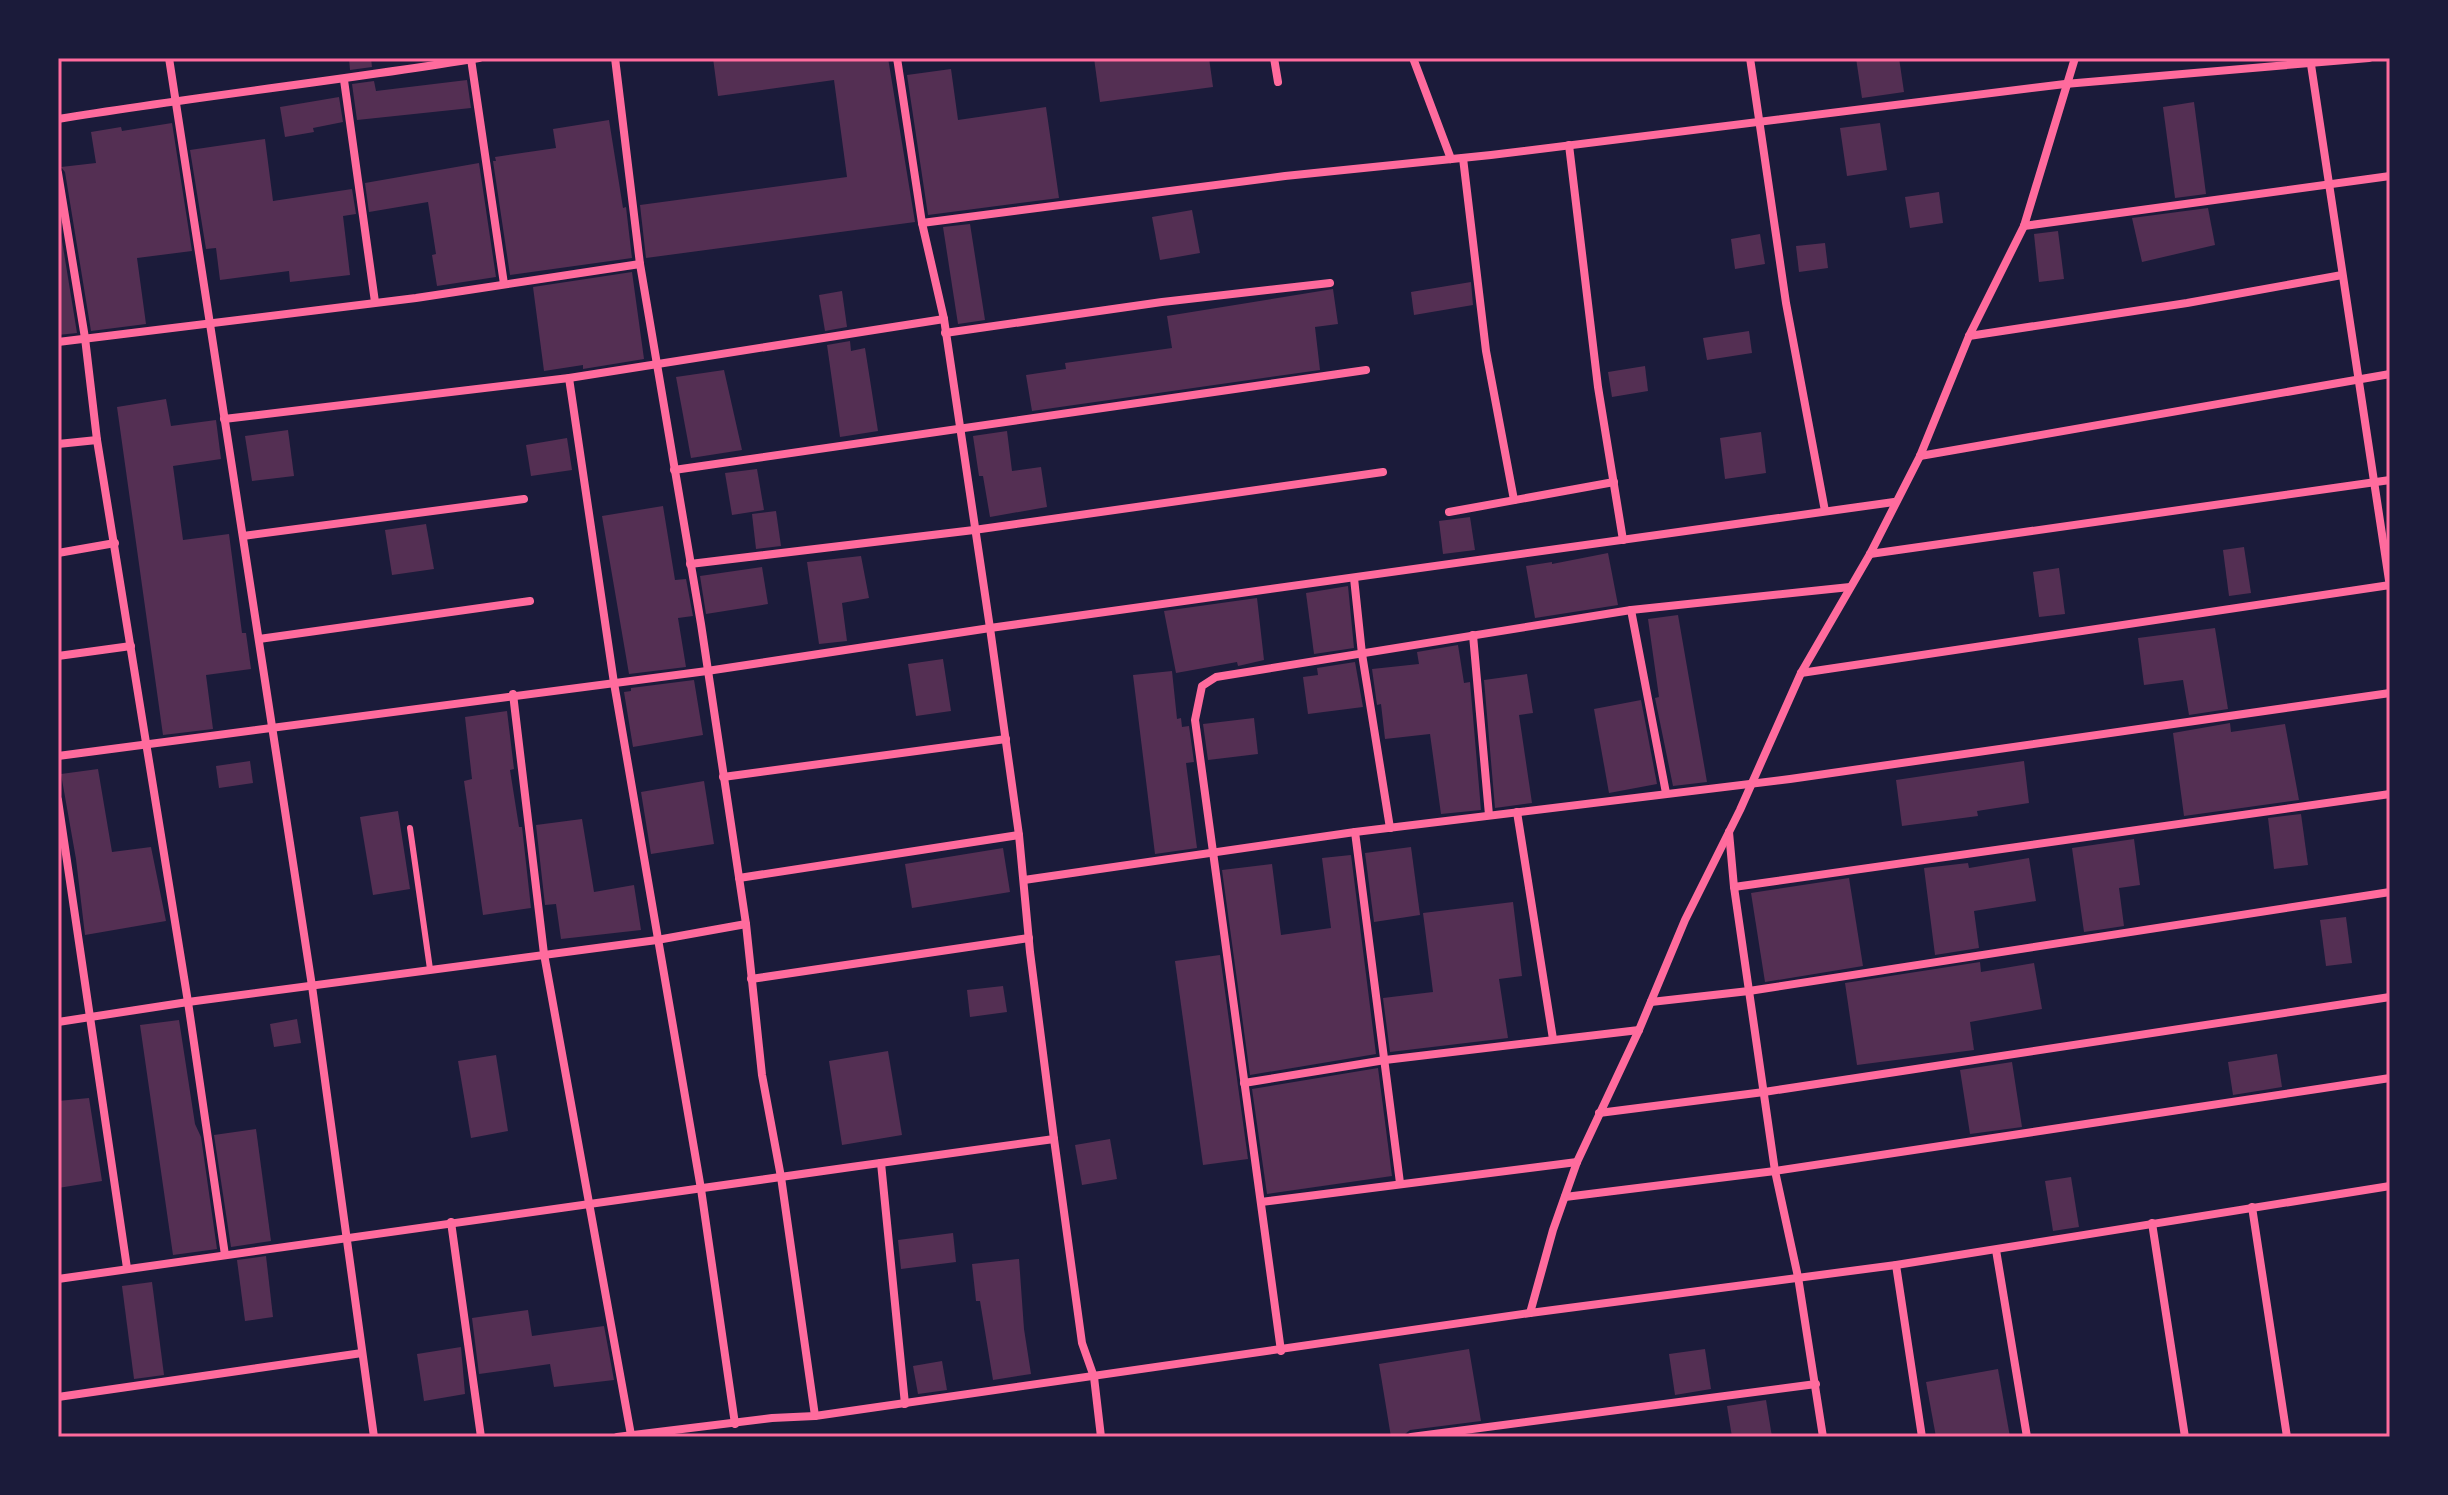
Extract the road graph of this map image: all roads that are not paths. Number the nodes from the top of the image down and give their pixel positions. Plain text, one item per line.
1 (169, 58) edge
2 (615, 58) edge
3 (897, 58) edge
4 (1274, 58) edge
5 (1413, 58) edge
6 (1750, 58) edge
7 (2075, 58) edge
8 (2369, 58) edge
9 (475, 59) edge
10 (2310, 61) edge
11 (344, 80) junction
12 (1278, 82) dead end
13 (2065, 84) junction
14 (175, 100) junction
15 (58, 119) edge
16 (1759, 121) junction
17 (1569, 145) junction
18 (1463, 158) junction
19 (1451, 159) junction
20 (58, 173) edge
21 (2390, 176) edge
22 (2328, 183) junction
23 (922, 223) junction
24 (2024, 226) junction
25 (640, 264) junction
26 (2342, 275) junction
27 (1330, 283) dead end
28 (504, 284) junction
29 (375, 302) junction
30 (944, 319) junction
31 (209, 323) junction
32 (945, 333) junction
33 (1969, 336) junction
34 (85, 338) junction
35 (58, 342) edge
36 (656, 363) junction
37 (1366, 370) dead end
38 (2390, 374) edge
39 (569, 378) junction
40 (2359, 378) junction
41 (224, 419) junction
42 (958, 428) junction
43 (97, 440) junction
44 (58, 444) edge
45 (1920, 456) junction
46 (674, 470) junction
47 (1383, 472) dead end
48 (2390, 480) edge
49 (2376, 481) junction
50 (1614, 482) junction
51 (524, 499) dead end
52 (1514, 500) junction
53 (1894, 502) junction
54 (1825, 511) junction
55 (1449, 512) dead end
56 (974, 530) junction
57 (243, 536) junction
58 (1623, 540) junction
59 (115, 543) junction
60 (58, 553) edge
61 (1870, 554) junction
62 (690, 564) junction
63 (1354, 578) junction
64 (2390, 586) edge
65 (1850, 587) junction
66 (530, 601) dead end
67 (1631, 610) junction
68 (990, 628) junction
69 (1473, 635) junction
70 (259, 639) junction
71 (131, 646) junction
72 (1362, 654) junction
73 (58, 656) edge
74 (707, 671) junction
75 (1801, 673) junction
76 (614, 683) junction
77 (2390, 693) edge
78 (513, 694) junction
79 (272, 730) junction
80 (1006, 739) junction
81 (147, 744) junction
82 (58, 756) edge
83 (723, 777) junction
84 (1754, 782) junction
85 (1666, 793) junction
86 (2390, 794) edge
87 (58, 800) edge
88 (1517, 812) junction
89 (1489, 815) junction
90 (410, 828) dead end
91 (1390, 828) junction
92 (1355, 832) junction
93 (1729, 832) junction
94 (1019, 835) junction
95 (1211, 853) junction
96 (739, 878) junction
97 (1024, 880) junction
98 (1734, 887) junction
99 (2390, 892) edge
100 (746, 924) junction
101 (1029, 938) junction
102 (657, 940) junction
103 (544, 954) junction
104 (430, 969) junction
105 (751, 979) junction
106 (312, 986) junction
107 (1749, 991) junction
108 (2390, 997) edge
109 (188, 1002) junction
110 (1651, 1002) junction
111 (89, 1018) junction
112 (58, 1022) edge
113 (1639, 1030) junction
114 (1553, 1039) junction
115 (1385, 1060) junction
116 (2390, 1078) edge
117 (1244, 1083) junction
118 (1764, 1092) junction
119 (1599, 1113) junction
120 (1054, 1139) junction
121 (1577, 1162) junction
122 (881, 1163) junction
123 (1775, 1171) junction
124 (781, 1177) junction
125 (1400, 1183) junction
126 (2390, 1186) edge
127 (701, 1189) junction
128 (1565, 1197) junction
129 (1261, 1202) junction
130 (589, 1203) junction
131 (2252, 1207) junction
132 (451, 1222) junction
133 (2152, 1223) junction
134 (346, 1238) junction
135 (1996, 1250) junction
136 (225, 1255) junction
137 (1896, 1265) junction
138 (127, 1268) junction
139 (1798, 1277) junction
140 (58, 1279) edge
141 (1530, 1313) junction
142 (1281, 1351) junction
143 (362, 1353) junction
144 (1094, 1377) junction
145 (1816, 1384) junction
146 (58, 1397) edge
147 (905, 1404) junction
148 (815, 1416) junction
149 (735, 1424) junction
150 (1099, 1424) junction
151 (631, 1435) junction
152 (374, 1437) edge
153 (481, 1437) edge
154 (617, 1437) edge
155 (1091, 1437) edge
156 (1101, 1437) edge
157 (1411, 1437) edge
158 (1823, 1437) edge
159 (1922, 1437) edge
160 (2027, 1437) edge
161 (2185, 1437) edge
162 (2287, 1437) edge

1 - 14 street
2 - 25 street
3 - 23 street
4 - 12 street
5 - 19 street
6 - 16 street
7 - 13 street
8 - 10 street
9 - 11 street
9 - 28 street
10 - 13 street
10 - 22 street
11 - 14 street
11 - 29 street
13 - 16 street
13 - 24 street
14 - 15 street
14 - 31 street
16 - 17 street
16 - 54 street
17 - 18 street
17 - 50 street
18 - 19 street
18 - 52 street
19 - 23 street
20 - 34 street
21 - 22 street
22 - 24 street
22 - 26 street
23 - 30 street
24 - 33 street
25 - 28 street
25 - 36 street
26 - 33 street
26 - 40 street
27 - 32 street
28 - 29 street
29 - 31 street
30 - 32 street
30 - 36 street
31 - 34 street
31 - 41 street
32 - 42 street
33 - 45 street
34 - 35 street
34 - 43 street
36 - 39 street
36 - 46 street
37 - 42 street
38 - 40 street
39 - 41 street
39 - 76 street
40 - 45 street
40 - 49 street
41 - 57 street
42 - 46 street
42 - 56 street
43 - 44 street
43 - 59 street
45 - 53 street
46 - 62 street
47 - 56 street
48 - 49 street
49 - 61 street
49 - 64 street
50 - 52 street
50 - 58 street
51 - 57 street
52 - 55 street
53 - 54 street
53 - 61 street
54 - 58 street
56 - 62 street
56 - 68 street
57 - 70 street
58 - 63 street
59 - 60 street
59 - 71 street
61 - 65 street
62 - 74 street
63 - 68 street
63 - 72 street
64 - 75 street
65 - 67 street
65 - 75 street
66 - 70 street
67 - 69 street
67 - 85 street
68 - 74 street
68 - 80 street
69 - 72 street
69 - 89 street
70 - 79 street
71 - 73 street
71 - 81 street
72 - 91 street
72 - 95 street
74 - 76 street
74 - 83 street
75 - 84 street
76 - 78 street
76 - 102 street
77 - 84 street
78 - 79 street
78 - 103 street
79 - 81 street
79 - 106 street
80 - 83 street
80 - 94 street
81 - 82 street
81 - 109 street
83 - 96 street
84 - 85 street
84 - 93 street
85 - 88 street
86 - 98 street
87 - 111 street
88 - 89 street
88 - 114 street
89 - 91 street
90 - 104 lane
91 - 92 street
92 - 95 street
92 - 115 street
93 - 98 street
93 - 110 street
94 - 96 street
94 - 97 street
95 - 97 street
95 - 117 street
96 - 100 street
97 - 101 street
98 - 107 street
99 - 107 street
100 - 102 street
100 - 105 street
101 - 105 street
101 - 120 street
102 - 103 street
102 - 127 street
103 - 104 street
103 - 130 street
104 - 106 street
105 - 124 street
106 - 109 street
106 - 134 street
107 - 110 street
107 - 118 street
108 - 118 street
109 - 111 street
109 - 136 street
110 - 113 street
111 - 112 street
111 - 138 street
113 - 114 street
113 - 119 street
114 - 115 street
115 - 117 street
115 - 125 street
116 - 123 street
117 - 129 street
118 - 119 street
118 - 123 street
119 - 121 street
120 - 122 street
120 - 144 street
121 - 125 street
121 - 128 street
122 - 124 street
122 - 147 street
123 - 128 street
123 - 139 street
124 - 127 street
124 - 148 street
125 - 129 street
126 - 131 street
127 - 130 street
127 - 149 street
128 - 141 street
129 - 142 street
130 - 132 street
130 - 151 street
131 - 133 street
131 - 162 street
132 - 134 street
132 - 153 street
133 - 135 street
133 - 161 street
134 - 136 street
134 - 143 street
135 - 137 street
135 - 160 street
136 - 138 street
137 - 139 street
137 - 159 street
138 - 140 street
139 - 141 street
139 - 145 street
141 - 142 street
142 - 144 street
143 - 146 street
143 - 152 street
144 - 147 street
144 - 150 street
145 - 157 street
145 - 158 street
147 - 148 street
148 - 149 street
149 - 151 street
150 - 155 street
150 - 156 street
151 - 154 street

